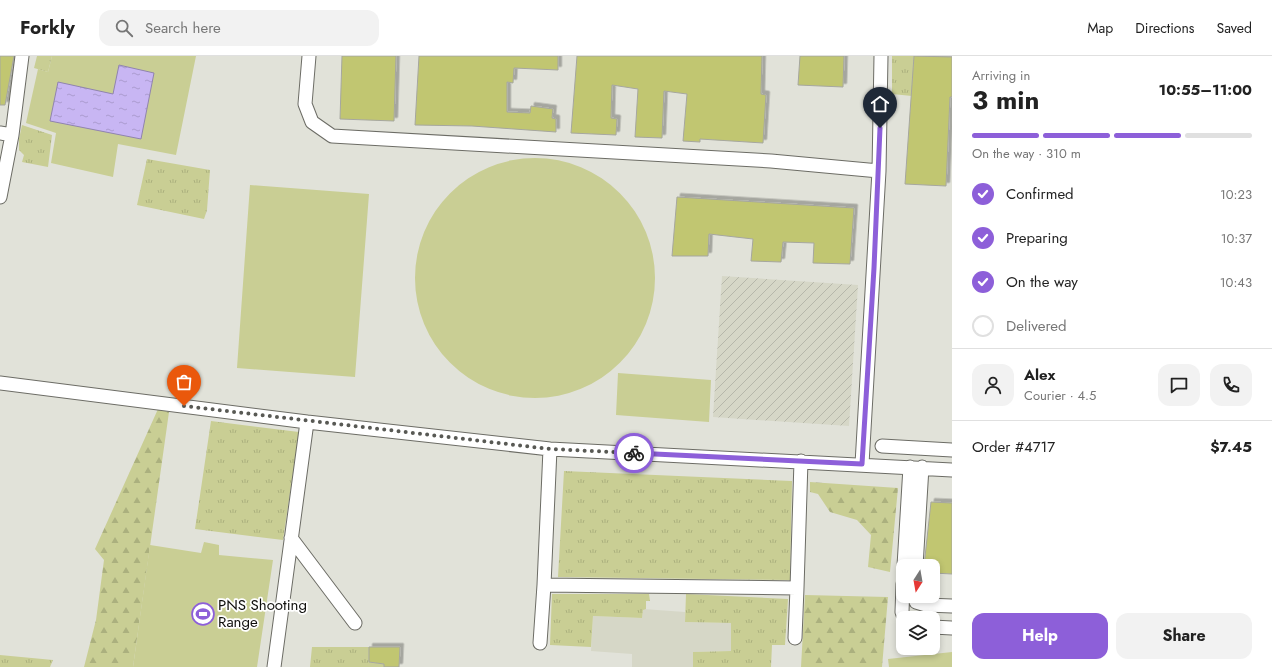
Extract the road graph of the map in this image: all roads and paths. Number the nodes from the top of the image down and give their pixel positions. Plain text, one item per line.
1 (22, 56) edge
2 (309, 56) edge
3 (881, 56) edge
4 (6, 134) edge
5 (879, 172) junction
6 (0, 197) edge
7 (0, 383) edge
8 (307, 422) junction
9 (882, 446) dead end
10 (550, 449) junction
11 (952, 450) edge
12 (801, 461) junction
13 (862, 464) junction
14 (916, 467) junction
15 (952, 470) edge
16 (291, 538) junction
17 (905, 559) edge
18 (916, 559) edge
19 (544, 585) junction
20 (797, 588) junction
21 (918, 603) edge
22 (952, 606) edge
23 (355, 623) dead end
24 (940, 627) edge
25 (952, 628) edge
26 (795, 638) dead end
27 (540, 644) dead end
28 (274, 667) edge

1 - 4 street
2 - 5 street
3 - 5 street
4 - 6 street
5 - 13 street
7 - 8 street
8 - 10 street
8 - 16 street
9 - 11 street
10 - 12 street
10 - 19 street
12 - 13 street
12 - 20 street
13 - 14 street
14 - 15 street
14 - 17 street
14 - 18 street
16 - 23 street
16 - 28 street
19 - 20 street
19 - 27 street
20 - 26 street
21 - 22 street
24 - 25 street

